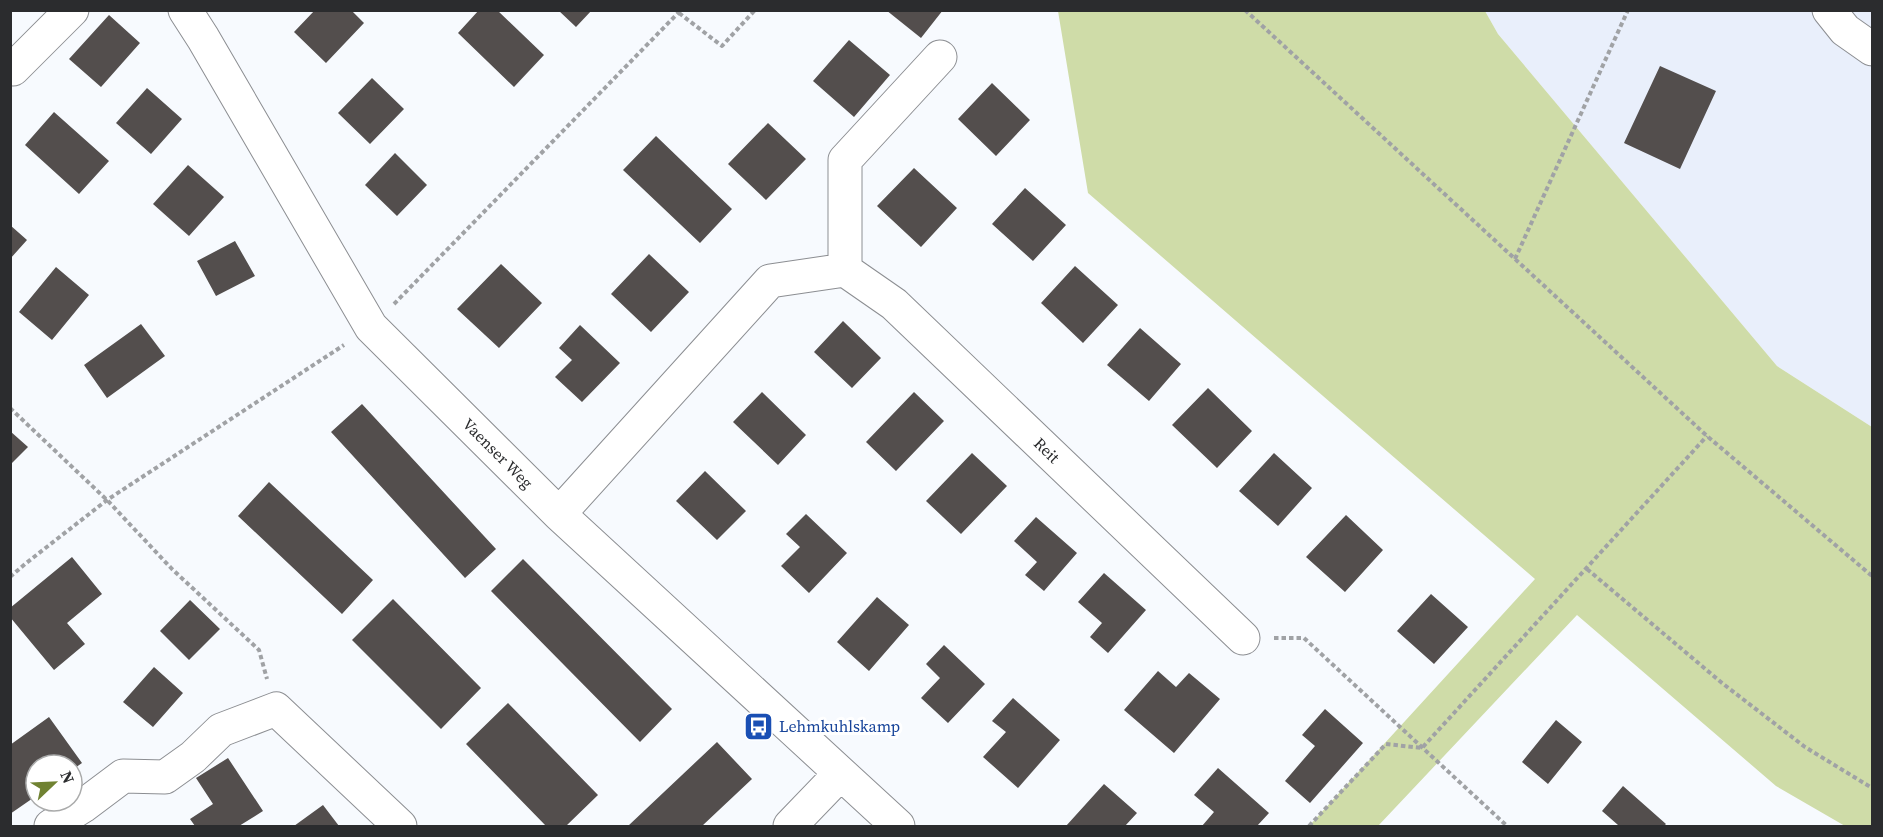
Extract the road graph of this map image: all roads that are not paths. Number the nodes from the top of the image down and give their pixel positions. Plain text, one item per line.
1 (72, 10) edge
2 (185, 10) edge
3 (1829, 10) edge
4 (1872, 49) edge
5 (940, 57) dead end
6 (13, 69) dead end
7 (845, 270) junction
8 (559, 514) junction
9 (1244, 638) road end
10 (840, 774) junction
11 (51, 826) edge
12 (400, 826) edge
13 (790, 826) edge
14 (898, 826) edge

1 - 6 street
2 - 8 street, Vaenser Weg
3 - 4 street
5 - 7 street
7 - 8 street
7 - 9 street, Reit
8 - 10 street, Vaenser Weg
10 - 13 street
10 - 14 street, Vaenser Weg
11 - 12 street

